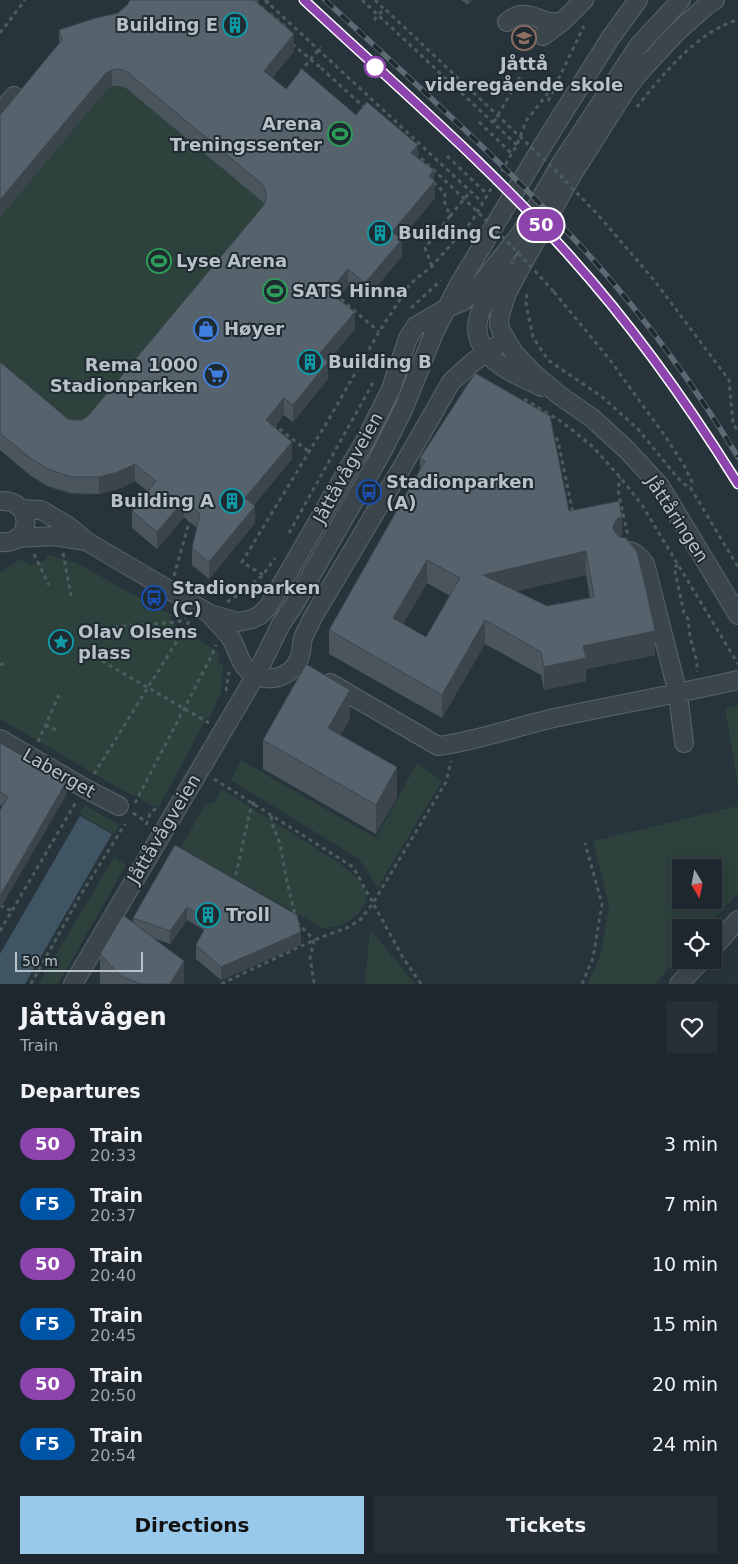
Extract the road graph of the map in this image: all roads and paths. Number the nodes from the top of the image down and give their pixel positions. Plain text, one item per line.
1 (25, 0) edge
2 (255, 0) edge
3 (362, 0) edge
4 (375, 0) edge
5 (584, 0) edge
6 (638, 0) edge
7 (681, 0) edge
8 (715, 0) edge
9 (267, 1) edge
10 (255, 9) edge
11 (260, 10) junction
12 (385, 10) junction
13 (378, 16) junction
14 (262, 19) edge
15 (374, 20) dead end
16 (738, 20) edge
17 (588, 21) dead end
18 (507, 22) dead end
19 (286, 26) edge
20 (0, 33) edge
21 (292, 44) edge
22 (320, 48) junction
23 (310, 60) junction
24 (521, 75) dead end
25 (297, 76) edge
26 (14, 96) edge
27 (634, 112) dead end
28 (0, 113) edge
29 (372, 114) edge
30 (479, 122) dead end
31 (494, 122) junction
32 (517, 145) junction
33 (408, 147) edge
34 (511, 153) junction
35 (447, 156) dead end
36 (430, 180) edge
37 (582, 188) dead end
38 (470, 192) junction
39 (487, 194) junction
40 (578, 196) dead end
41 (482, 202) junction
42 (450, 216) junction
43 (521, 232) junction
44 (432, 266) junction
45 (535, 270) dead end
46 (442, 278) dead end
47 (531, 278) dead end
48 (527, 291) dead end
49 (333, 292) edge
50 (447, 308) junction
51 (410, 309) dead end
52 (379, 332) junction
53 (505, 340) junction
54 (486, 353) junction
55 (375, 379) dead end
56 (558, 395) junction
57 (601, 396) dead end
58 (524, 399) edge
59 (273, 424) edge
60 (550, 430) edge
61 (738, 432) edge
62 (308, 451) junction
63 (620, 476) junction
64 (690, 487) dead end
65 (7, 500) edge
66 (191, 513) edge
67 (623, 514) junction
68 (574, 516) edge
69 (614, 516) edge
70 (286, 539) dead end
71 (86, 541) junction
72 (7, 544) edge
73 (626, 545) joint
74 (33, 551) dead end
75 (63, 553) dead end
76 (278, 555) dead end
77 (678, 565) junction
78 (263, 575) junction
79 (174, 579) dead end
80 (266, 582) dead end
81 (49, 585) dead end
82 (71, 596) dead end
83 (217, 611) junction
84 (738, 615) edge
85 (136, 624) junction
86 (114, 627) dead end
87 (136, 637) dead end
88 (220, 647) dead end
89 (738, 653) edge
90 (734, 656) junction
91 (95, 657) dead end
92 (738, 665) edge
93 (229, 667) dead end
94 (312, 673) edge
95 (698, 674) dead end
96 (256, 675) junction
97 (738, 680) edge
98 (148, 688) junction
99 (59, 694) dead end
100 (678, 694) junction
101 (226, 695) dead end
102 (184, 709) junction
103 (213, 717) dead end
104 (45, 725) junction
105 (59, 731) dead end
106 (0, 739) edge
107 (38, 742) dead end
108 (684, 743) dead end
109 (456, 744) junction
110 (92, 777) dead end
111 (214, 779) dead end
112 (256, 799) dead end
113 (76, 801) dead end
114 (160, 804) dead end
115 (252, 804) junction
116 (127, 805) joint
117 (271, 815) junction
118 (147, 822) dead end
119 (125, 824) dead end
120 (585, 844) dead end
121 (233, 889) edge
122 (373, 903) junction
123 (0, 905) edge
124 (12, 911) junction
125 (289, 918) edge
126 (738, 920) edge
127 (297, 923) junction
128 (0, 931) edge
129 (722, 938) edge
130 (314, 940) junction
131 (693, 969) edge
132 (313, 983) edge
133 (31, 984) edge
134 (73, 984) edge
135 (221, 984) edge
136 (421, 984) edge
137 (582, 984) edge
138 (679, 984) edge

1 - 20 path
2 - 11 path
3 - 13 path
4 - 12 path
5 - 18 street
6 - 50 street, Jåttåvågveien
7 - 43 street, Jåttåvågveien
8 - 53 street
9 - 11 path
9 - 22 path
10 - 11 path
11 - 14 path
11 - 19 path
12 - 13 path
12 - 61 path, bridge
13 - 15 path
13 - 31 path
16 - 27 path
17 - 32 path
21 - 23 path
22 - 23 path
22 - 38 path
23 - 25 path
23 - 29 path, bridge
24 - 31 path
26 - 28 street
30 - 34 path
31 - 32 path
32 - 34 path
33 - 64 path, bridge
34 - 39 path
35 - 39 path
36 - 42 path
37 - 40 path
38 - 41 path
38 - 42 path
39 - 41 path
41 - 44 path
42 - 44 path
43 - 50 street, Jåttåvågveien
43 - 54 street, Jåttåvågveien
44 - 52 path
45 - 47 path
46 - 51 path
48 - 57 path
49 - 52 path
50 - 83 street, Jåttåvågveien
50 - 96 street, Jåttåvågveien
52 - 62 path
53 - 54 street
53 - 56 street, Jåttåringen
54 - 56 street, Jåttåringen
54 - 96 street
55 - 70 path
56 - 84 street, Jåttåringen
58 - 63 path
59 - 62 path
60 - 68 path
62 - 78 path
63 - 67 path
63 - 77 path
65 - 71 street
65 - 72 street
66 - 79 path
67 - 69 path
67 - 73 path
71 - 72 street
71 - 83 street
73 - 100 street
74 - 81 path
75 - 82 path
76 - 78 path
77 - 90 path
77 - 95 path
78 - 80 path
78 - 83 path
83 - 96 street
85 - 86 path
85 - 87 path
85 - 98 path
88 - 102 path
89 - 90 path
90 - 92 path
91 - 98 path
93 - 101 path
94 - 109 street
96 - 134 street, Jåttåvågveien
97 - 100 street
98 - 102 path
98 - 110 path
99 - 104 path
100 - 108 street
100 - 109 street
102 - 103 path
102 - 116 path
104 - 105 path
104 - 107 path
106 - 116 street, Laberget
109 - 122 path
111 - 115 path
112 - 115 path
113 - 124 path
114 - 118 path
115 - 117 path
115 - 121 path
117 - 122 path
117 - 127 path
119 - 133 path
120 - 137 path
122 - 130 path
122 - 136 path
123 - 124 path
124 - 128 path
125 - 127 path
126 - 129 street
127 - 130 path
130 - 132 path
130 - 135 path
131 - 138 street

